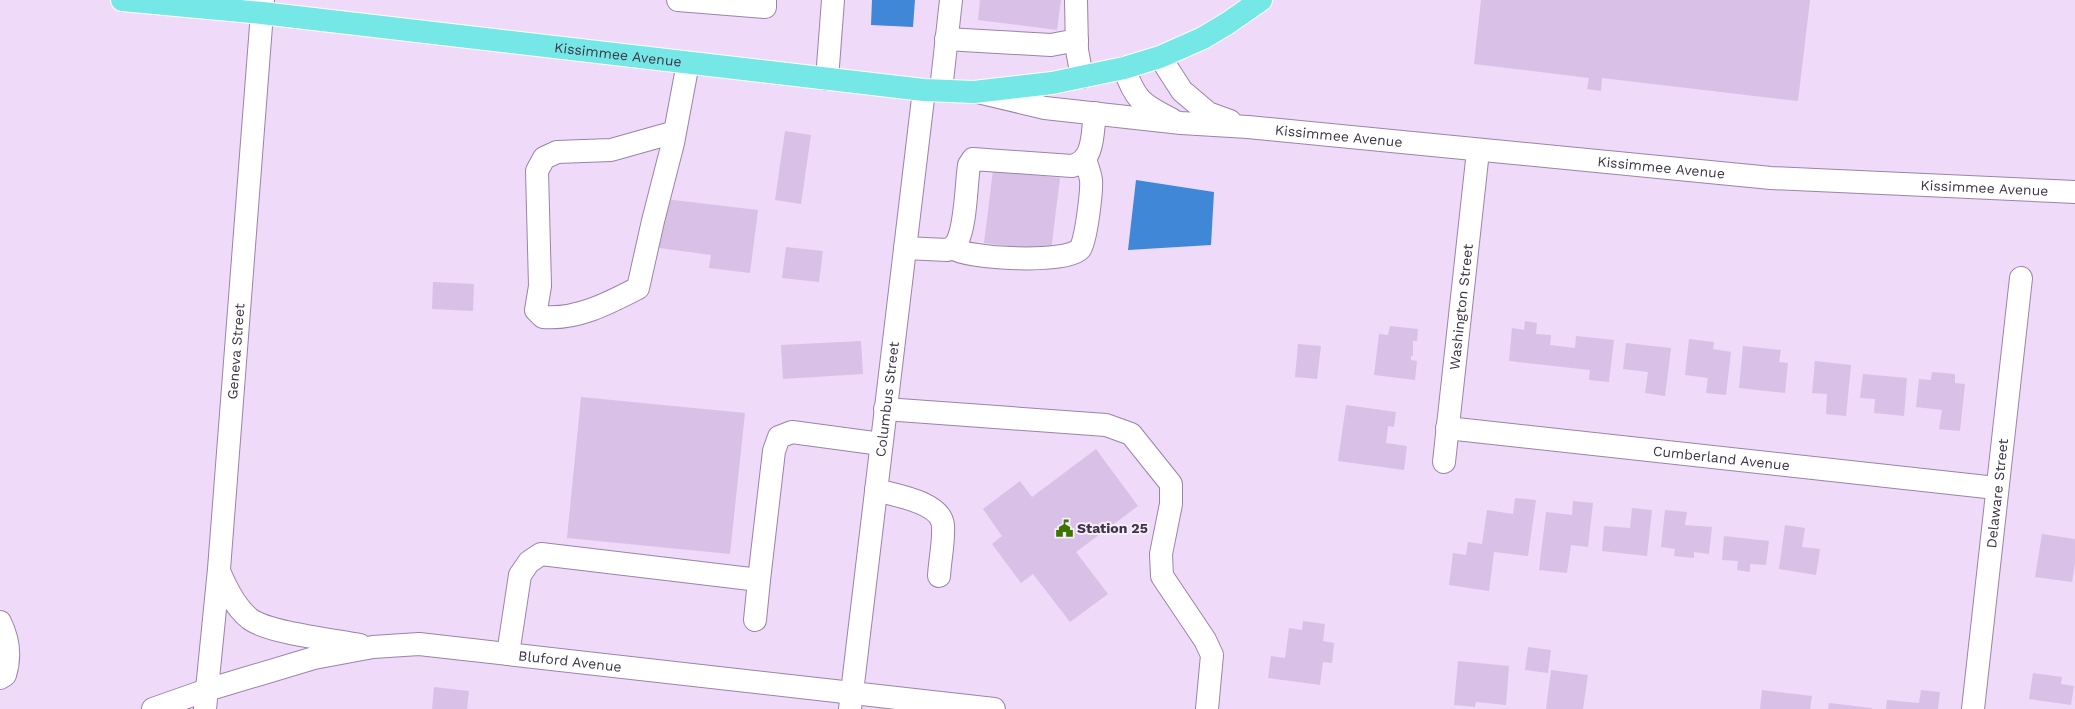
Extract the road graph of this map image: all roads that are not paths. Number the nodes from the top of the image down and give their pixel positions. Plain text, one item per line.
1 (122, 0) edge
2 (678, 0) edge
3 (765, 0) edge
4 (833, 0) edge
5 (951, 0) edge
6 (1076, 0) edge
7 (1261, 0) edge
8 (263, 6) edge
9 (946, 39) junction
10 (1077, 40) junction
11 (1160, 57) junction
12 (688, 62) junction
13 (1124, 68) junction
14 (1082, 77) junction
15 (827, 78) junction
16 (933, 90) junction
17 (974, 92) junction
18 (1094, 113) junction
19 (1181, 124) junction
20 (1248, 127) junction
21 (675, 132) junction
22 (1478, 151) junction
23 (1084, 159) junction
24 (2075, 192) edge
25 (905, 248) junction
26 (952, 248) junction
27 (2021, 278) dead end
28 (886, 408) junction
29 (1447, 428) junction
30 (881, 444) junction
31 (1444, 462) dead end
32 (1996, 488) junction
33 (876, 490) junction
34 (219, 569) junction
35 (939, 576) dead end
36 (759, 580) junction
37 (755, 620) dead end
38 (0, 622) edge
39 (373, 647) junction
40 (508, 654) junction
41 (0, 678) edge
42 (206, 700) edge
43 (851, 701) edge
44 (153, 709) edge
45 (994, 709) edge
46 (1207, 709) edge
47 (1973, 709) edge

1 - 8 main road, Kissimmee Avenue
2 - 3 street
4 - 15 street
5 - 9 street, Columbus Street
6 - 10 street
7 - 11 main road
8 - 12 main road, Kissimmee Avenue
8 - 34 street, Geneva Street
9 - 10 street
9 - 16 street, Columbus Street
10 - 14 street
11 - 13 main road, Kissimmee Avenue
11 - 20 street, Kissimmee Avenue
12 - 15 main road, Kissimmee Avenue
12 - 21 street
13 - 14 main road, Kissimmee Avenue
13 - 19 street
14 - 17 main road, Kissimmee Avenue
15 - 16 main road, Kissimmee Avenue
16 - 17 main road, Kissimmee Avenue
16 - 25 street, Columbus Street
17 - 18 street, Kissimmee Avenue
18 - 19 street, Kissimmee Avenue
18 - 23 street
19 - 20 street, Kissimmee Avenue
20 - 22 street, Kissimmee Avenue
21 - 21 street
22 - 24 street, Kissimmee Avenue
22 - 29 street, Washington Street
23 - 26 street
23 - 26 street
25 - 26 street
25 - 28 street, Columbus Street
27 - 32 street, Delaware Street
28 - 30 street, Columbus Street
28 - 46 street
29 - 31 street, Washington Street
29 - 32 street, Cumberland Avenue
30 - 33 street, Columbus Street
30 - 36 street
32 - 47 street, Delaware Street
33 - 35 street
33 - 43 street, Columbus Street
34 - 39 street
34 - 42 street, Geneva Street
36 - 37 street
36 - 40 street
38 - 41 street
39 - 40 street, Bluford Avenue
39 - 42 street, Bluford Avenue
40 - 43 street, Bluford Avenue
42 - 44 street, Bluford Avenue
43 - 45 street, Bluford Avenue

